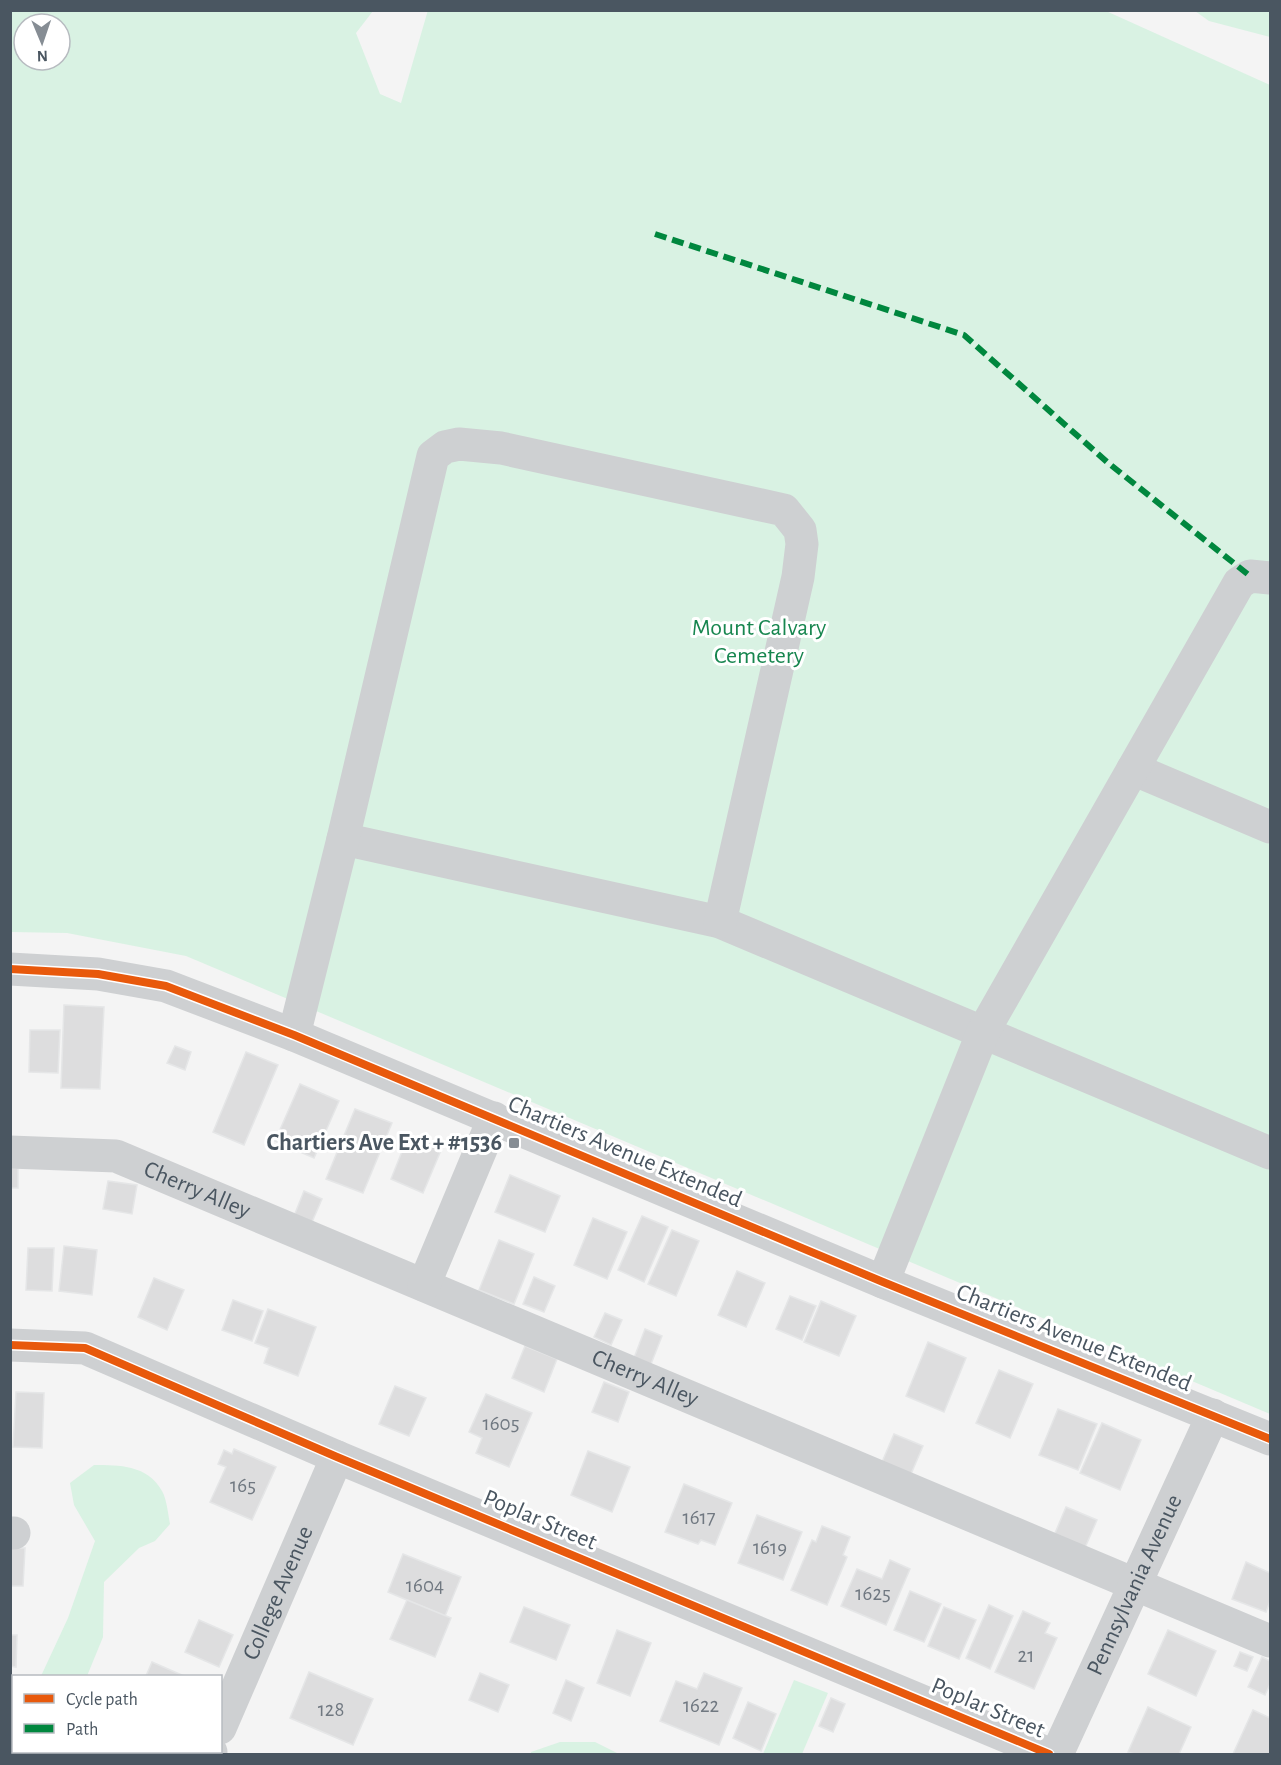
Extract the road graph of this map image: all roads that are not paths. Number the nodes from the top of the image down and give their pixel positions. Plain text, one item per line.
1 (1270, 578) edge
2 (1133, 769) junction
3 (1270, 827) edge
4 (343, 839) junction
5 (720, 922) junction
6 (10, 969) edge
7 (983, 1032) junction
8 (294, 1035) junction
9 (494, 1118) junction
10 (1268, 1148) edge
11 (10, 1152) edge
12 (883, 1282) junction
13 (424, 1285) junction
14 (10, 1345) edge
15 (1213, 1415) junction
16 (1270, 1440) edge
17 (337, 1457) junction
18 (1137, 1584) junction
19 (1270, 1641) edge
20 (222, 1723) edge
21 (1049, 1755) edge
22 (1056, 1755) edge

1 - 2 street
2 - 3 street
2 - 7 street
4 - 5 street
4 - 5 street
4 - 8 street
5 - 7 street
6 - 8 street, Chartiers Avenue Extended
7 - 10 street
7 - 12 street
8 - 9 street, Chartiers Avenue Extended
9 - 12 street, Chartiers Avenue Extended
9 - 13 street
11 - 13 street, Cherry Alley
12 - 15 street, Chartiers Avenue Extended
13 - 18 street, Cherry Alley
14 - 17 street, Poplar Street
15 - 16 street, Chartiers Avenue Extended
15 - 18 street, Pennsylvania Avenue
17 - 20 street, College Avenue
17 - 21 street, Poplar Street
18 - 19 street, Cherry Alley
18 - 22 street, Pennsylvania Avenue

